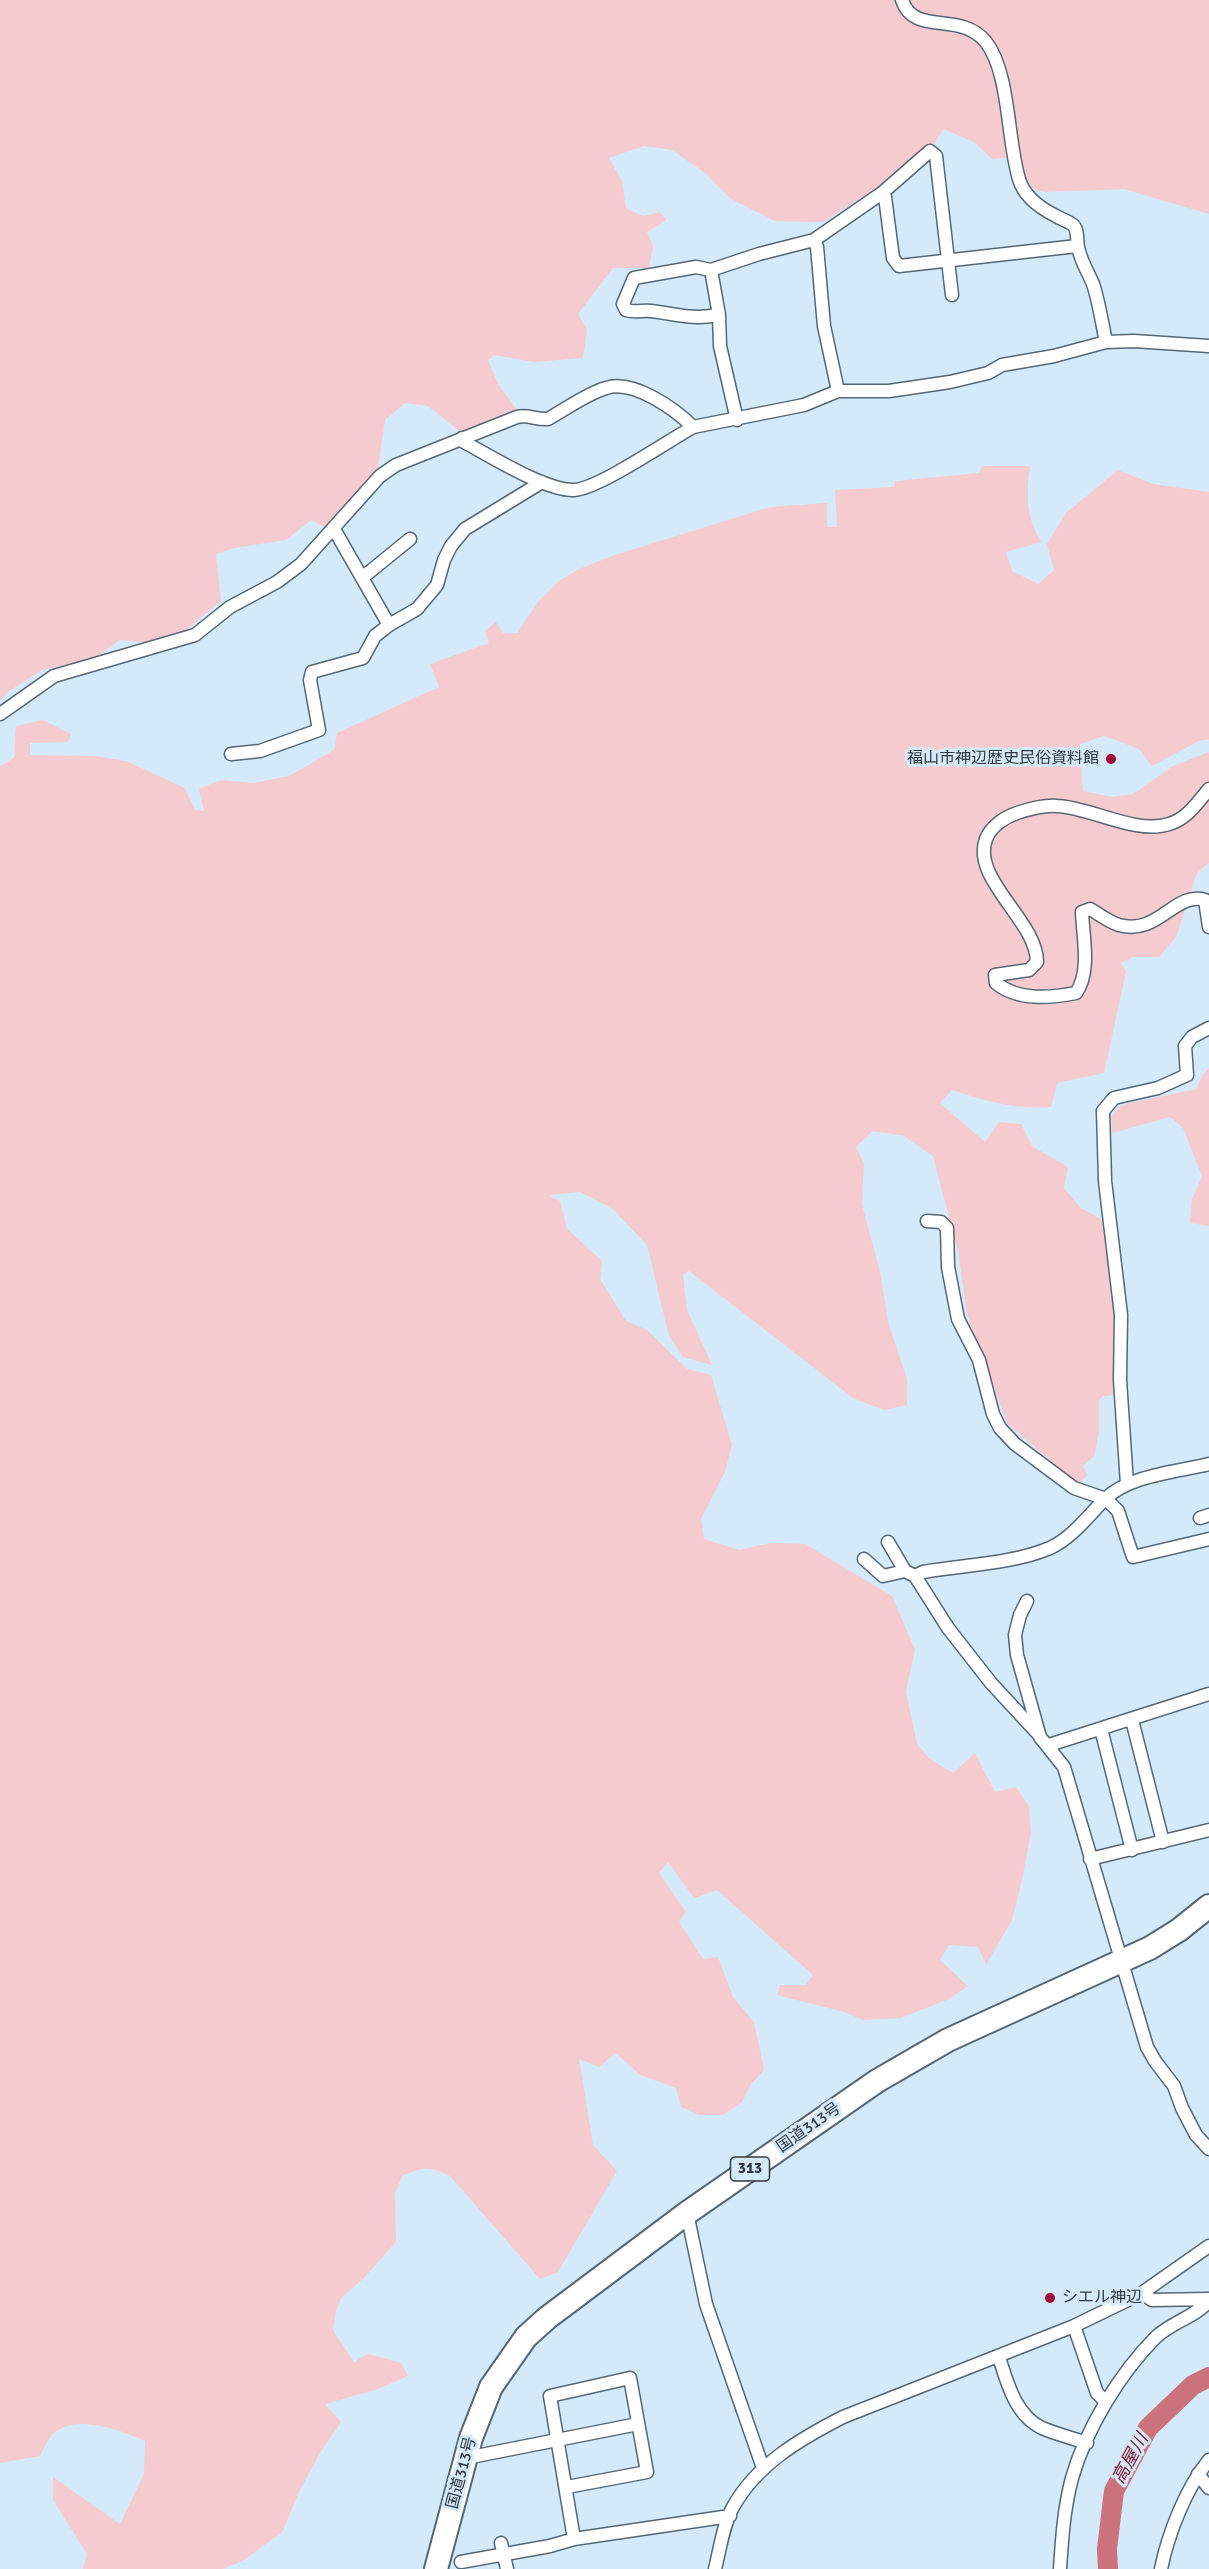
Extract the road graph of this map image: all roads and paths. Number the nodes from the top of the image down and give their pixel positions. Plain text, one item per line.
1 (902, 0) edge
2 (882, 193) junction
3 (814, 240) junction
4 (1077, 246) junction
5 (948, 261) junction
6 (711, 270) junction
7 (951, 295) dead end
8 (719, 315) junction
9 (1106, 342) junction
10 (1209, 346) edge
11 (837, 391) junction
12 (737, 420) junction
13 (693, 427) junction
14 (462, 438) junction
15 (542, 482) junction
16 (334, 529) junction
17 (410, 539) dead end
18 (362, 578) junction
19 (388, 625) junction
20 (0, 714) edge
21 (231, 754) dead end
22 (1209, 789) edge
23 (1209, 927) edge
24 (1209, 1028) edge
25 (927, 1221) dead end
26 (1209, 1464) edge
27 (1127, 1484) junction
28 (1106, 1499) junction
29 (1209, 1539) edge
30 (888, 1542) dead end
31 (864, 1560) dead end
32 (910, 1574) junction
33 (1027, 1601) dead end
34 (1209, 1694) edge
35 (1132, 1720) junction
36 (1101, 1729) junction
37 (1045, 1741) junction
38 (1209, 1830) edge
39 (1163, 1842) junction
40 (1132, 1850) junction
41 (1090, 1859) junction
42 (1209, 1906) edge
43 (1122, 1962) junction
44 (1209, 2149) edge
45 (687, 2213) junction
46 (1209, 2246) edge
47 (1142, 2293) junction
48 (1209, 2300) edge
49 (1074, 2326) junction
50 (999, 2357) junction
51 (1107, 2402) junction
52 (638, 2424) junction
53 (556, 2441) junction
54 (1087, 2444) junction
55 (466, 2458) junction
56 (1209, 2460) edge
57 (763, 2468) junction
58 (1198, 2474) junction
59 (567, 2487) junction
60 (1209, 2488) edge
61 (730, 2516) junction
62 (574, 2539) junction
63 (502, 2548) junction
64 (461, 2562) dead end
65 (435, 2569) edge
66 (507, 2569) edge
67 (715, 2569) edge
68 (1060, 2569) edge
69 (1161, 2569) edge

1 - 4 street
2 - 3 street
2 - 5 street
2 - 5 street
3 - 6 street
3 - 11 street
4 - 5 street
4 - 9 street
5 - 7 street
6 - 8 street
6 - 8 street
8 - 12 street
9 - 10 street
9 - 11 street
11 - 12 street
12 - 13 street
13 - 14 street
13 - 15 street
14 - 15 street
14 - 16 street
15 - 19 street
16 - 18 street
16 - 20 street
17 - 18 street
18 - 19 street
19 - 21 street
22 - 23 street
24 - 27 street
25 - 28 street
26 - 27 street
27 - 28 street
28 - 29 street
28 - 32 street
30 - 32 street
31 - 32 street
32 - 37 street
33 - 37 street
34 - 35 street
35 - 36 street
35 - 39 street
36 - 37 street
36 - 40 street
37 - 41 street
38 - 39 street
39 - 40 street
40 - 41 street
41 - 43 street
42 - 43 highway, 国道313号 / 313
43 - 44 street
43 - 45 highway, 国道313号 / 313
45 - 55 highway, 国道313号 / 313
45 - 57 street
46 - 47 street
47 - 48 street
47 - 49 street
48 - 51 street
49 - 50 street
49 - 51 street
50 - 54 street
50 - 57 street
51 - 54 street
52 - 53 street
52 - 53 street
52 - 59 street
53 - 55 street
53 - 59 street
54 - 68 street
55 - 65 highway, 国道313号 / 313
56 - 58 street
57 - 61 street
58 - 60 street
58 - 69 street
59 - 62 street
61 - 62 street
61 - 67 street
62 - 63 street
63 - 64 street
63 - 66 street

